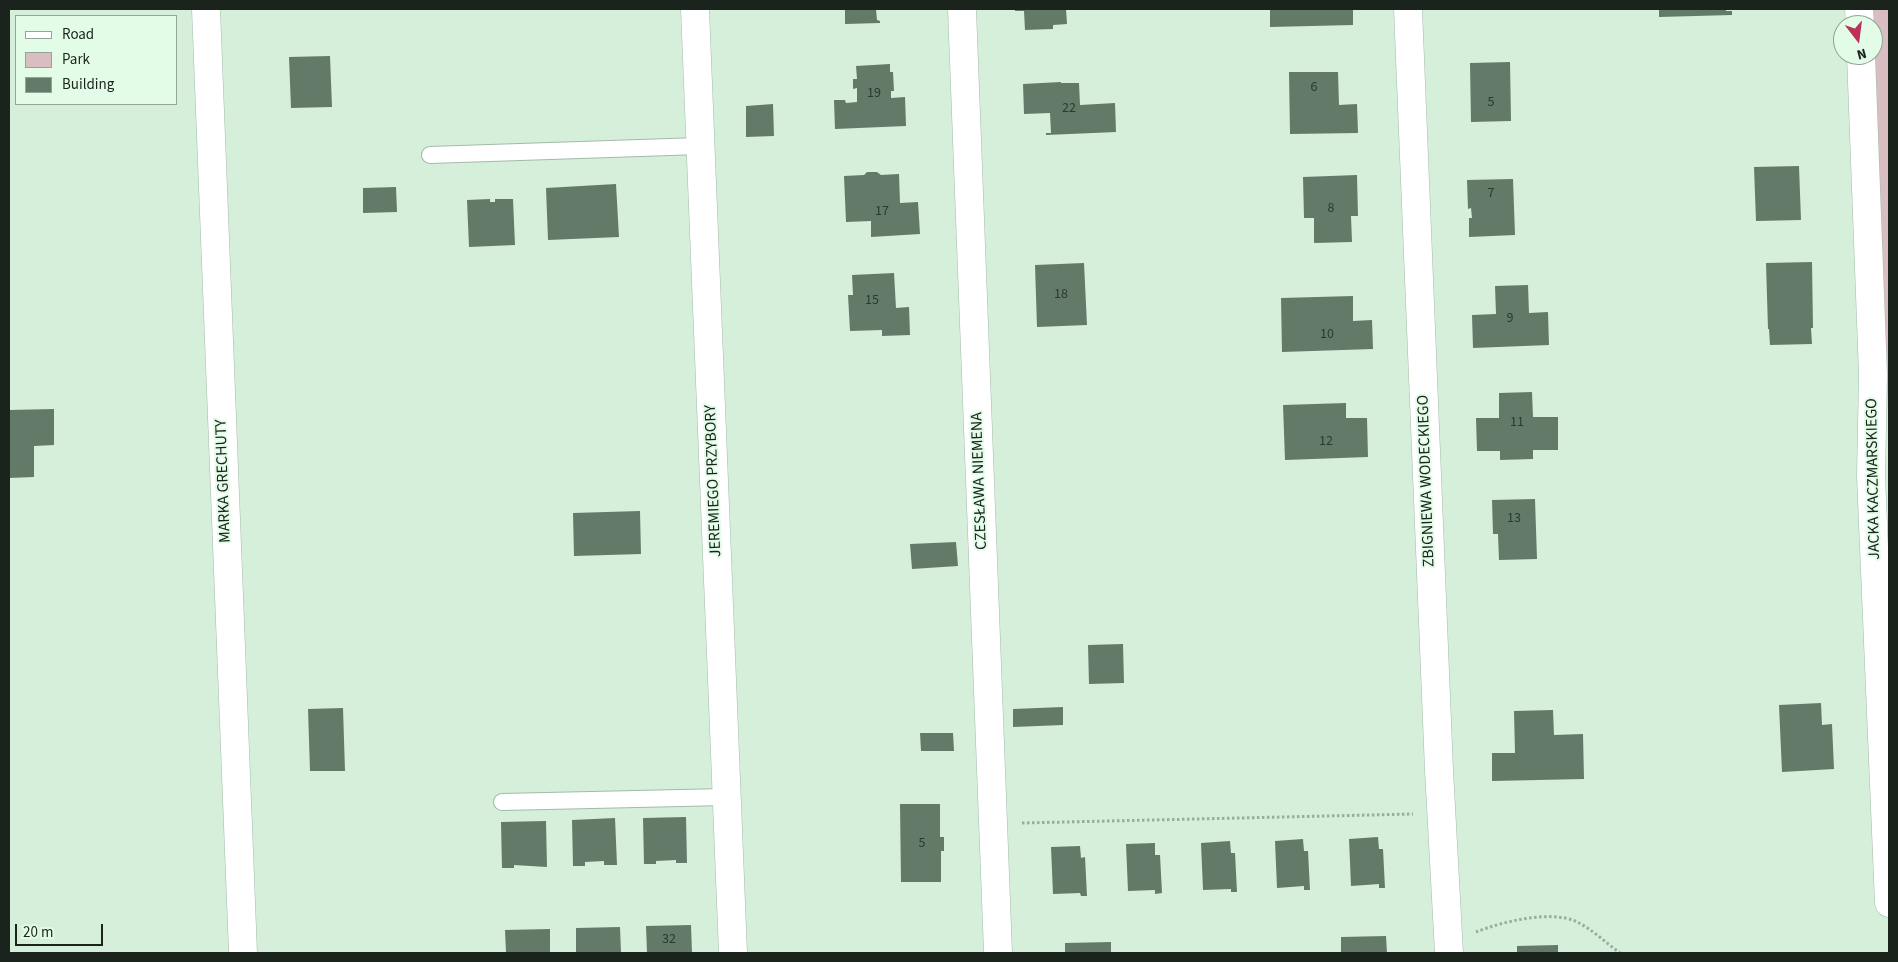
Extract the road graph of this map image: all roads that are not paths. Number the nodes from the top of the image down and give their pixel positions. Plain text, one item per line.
1 (206, 9) edge
2 (695, 9) edge
3 (962, 9) edge
4 (1408, 9) edge
5 (1861, 65) edge
6 (700, 146) junction
7 (430, 155) dead end
8 (726, 797) junction
9 (502, 802) dead end
10 (1889, 903) edge
11 (1448, 949) edge
12 (243, 953) edge
13 (733, 953) edge
14 (998, 953) edge

1 - 12 street, MARKA GRECHUTY
2 - 6 street, JEREMIEGO PRZYBORY
3 - 14 street, CZESŁAWA NIEMENA
4 - 11 street, ZBIGNIEWA WODECKIEGO
5 - 10 street, JACKA KACZMARSKIEGO
6 - 7 lane
6 - 8 street, JEREMIEGO PRZYBORY
8 - 9 lane
8 - 13 street, JEREMIEGO PRZYBORY

